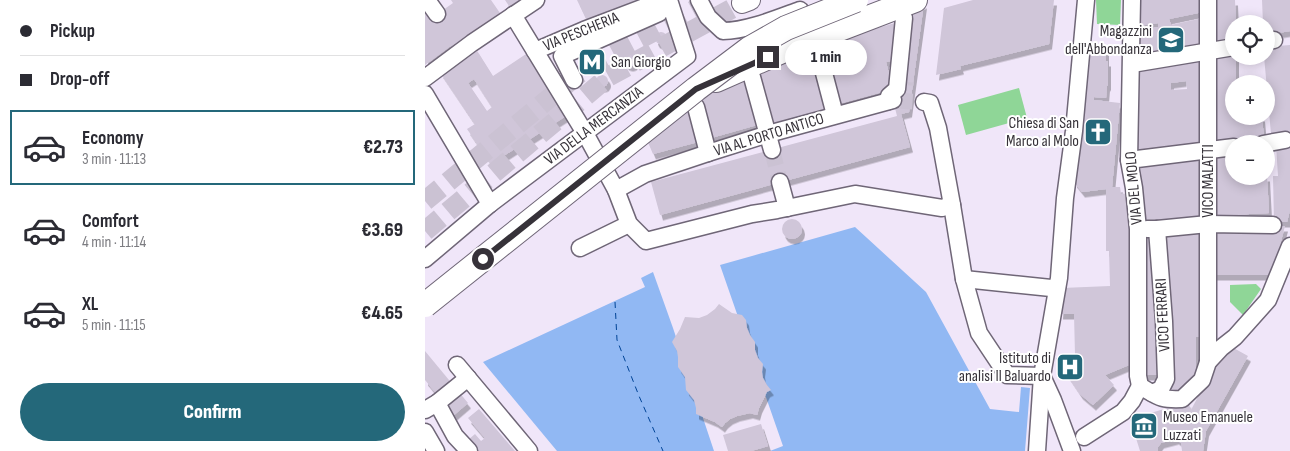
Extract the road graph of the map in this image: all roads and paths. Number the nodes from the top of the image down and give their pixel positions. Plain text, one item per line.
1 (427, 0) edge
2 (537, 0) edge
3 (699, 0) edge
4 (814, 0) edge
5 (829, 0) edge
6 (856, 0) edge
7 (1086, 0) edge
8 (1133, 0) edge
9 (1207, 0) edge
10 (660, 4) edge
11 (910, 9) edge
12 (437, 14) dead end
13 (513, 15) junction
14 (1225, 49) edge
15 (535, 51) junction
16 (1207, 52) junction
17 (819, 54) dead end
18 (1132, 64) junction
19 (752, 77) dead end
20 (425, 78) edge
21 (575, 80) dead end
22 (425, 94) edge
23 (696, 98) junction
24 (919, 101) dead end
25 (835, 116) junction
26 (585, 133) junction
27 (1285, 140) dead end
28 (770, 142) junction
29 (1275, 142) edge
30 (1225, 148) edge
31 (1208, 151) junction
32 (708, 153) junction
33 (1129, 160) junction
34 (780, 182) tunnel mouth
35 (616, 190) junction
36 (495, 200) junction
37 (952, 205) junction
38 (787, 208) junction
39 (629, 224) junction
40 (1208, 224) junction
41 (1273, 225) dead end
42 (1137, 228) junction
43 (1157, 229) junction
44 (1290, 246) edge
45 (580, 248) dead end
46 (425, 259) edge
47 (964, 279) junction
48 (425, 285) edge
49 (1051, 287) junction
50 (425, 305) edge
51 (1208, 362) junction
52 (457, 365) dead end
53 (1042, 376) junction
54 (468, 378) junction
55 (1143, 385) junction
56 (431, 407) edge
57 (425, 432) edge
58 (1085, 437) dead end
59 (436, 451) edge
60 (469, 451) edge
61 (529, 451) edge
62 (1037, 451) edge
63 (1072, 451) edge

1 - 12 street
2 - 13 street
3 - 5 street
4 - 48 highway
6 - 23 highway, bridge
7 - 49 street
8 - 18 street, VIA DEL MOLO
9 - 16 street, VICO MALATTI
10 - 15 street, VIA PESCHERIA
10 - 21 street
10 - 26 street, VIA DELLA MERCANZIA
11 - 23 highway, bridge
11 - 25 street, VIA AL PORTO ANTICO
13 - 15 street
13 - 20 street
14 - 16 street
15 - 26 street
16 - 18 street
16 - 31 street, VICO MALATTI
17 - 25 street
18 - 33 street, VIA DEL MOLO
19 - 28 street
22 - 36 street
23 - 32 street
23 - 50 highway, bridge
24 - 37 street
25 - 28 street, VIA AL PORTO ANTICO
26 - 35 street
26 - 36 street, VIA DELLA MERCANZIA
27 - 29 street
28 - 32 street, VIA AL PORTO ANTICO
30 - 31 street
31 - 33 street
31 - 40 street, VICO MALATTI
32 - 35 street, VIA AL PORTO ANTICO
33 - 42 street, VIA DEL MOLO
34 - 38 street
35 - 39 street
36 - 46 street, VIA DELLA MERCANZIA
37 - 38 street
37 - 47 street
38 - 39 street
39 - 45 street
40 - 41 street
40 - 43 street
40 - 51 street, VICO MALATTI
42 - 43 street
42 - 55 street, VIA DEL MOLO
43 - 55 street, VICO FERRARI
44 - 51 street
47 - 49 street
47 - 53 street
49 - 53 street
51 - 55 street
52 - 54 street
53 - 62 street
53 - 63 street
54 - 56 street
54 - 61 street
55 - 58 street, VICO FERRARI
56 - 60 street
57 - 59 street

